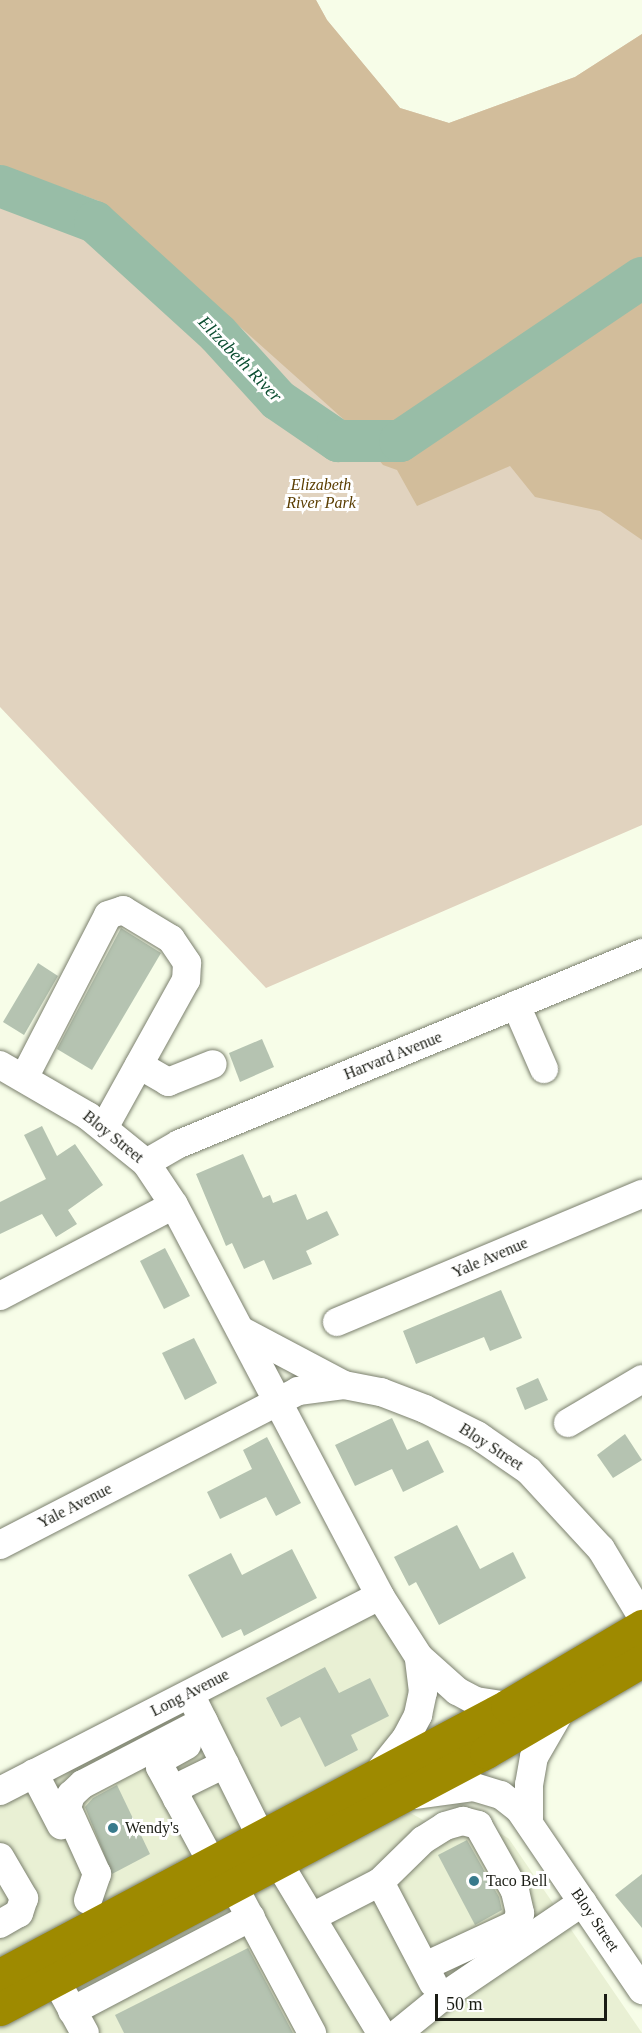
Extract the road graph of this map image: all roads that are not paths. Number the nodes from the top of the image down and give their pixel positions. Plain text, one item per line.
1 (642, 953) edge
2 (516, 1005) junction
3 (213, 1064) dead end
4 (139, 1065) junction
5 (544, 1069) dead end
6 (12, 1072) edge
7 (104, 1128) junction
8 (146, 1163) junction
9 (642, 1194) edge
10 (174, 1205) junction
11 (0, 1296) edge
12 (337, 1322) dead end
13 (242, 1331) junction
14 (642, 1379) edge
15 (344, 1385) junction
16 (278, 1401) junction
17 (568, 1423) dead end
18 (0, 1545) edge
19 (380, 1596) junction
20 (642, 1617) edge
21 (642, 1626) edge
22 (419, 1657) junction
23 (642, 1660) edge
24 (189, 1692) junction
25 (507, 1706) junction
26 (560, 1712) junction
27 (207, 1727) junction
28 (225, 1764) junction
29 (34, 1773) junction
30 (383, 1789) junction
31 (0, 1791) edge
32 (177, 1799) junction
33 (64, 1817) junction
34 (529, 1819) junction
35 (270, 1849) junction
36 (0, 1857) edge
37 (223, 1874) junction
38 (380, 1882) junction
39 (584, 1902) junction
40 (91, 1912) junction
41 (251, 1917) junction
42 (312, 1917) junction
43 (0, 1924) edge
44 (425, 1966) junction
45 (2, 1971) edge
46 (55, 1980) junction
47 (642, 1990) edge
48 (441, 1998) junction
49 (0, 2009) edge
50 (79, 2022) edge
51 (312, 2033) edge
52 (381, 2033) edge
53 (398, 2033) edge

1 - 2 street, Harvard Avenue
2 - 5 street
2 - 8 street, Harvard Avenue
3 - 4 street
4 - 6 street
4 - 7 street
6 - 7 street, Bloy Street
7 - 8 street, Bloy Street
8 - 10 street, Bloy Street
9 - 12 street, Yale Avenue
10 - 11 street
10 - 13 street, Bloy Street
13 - 15 street
13 - 16 street, Bloy Street
14 - 17 street
15 - 16 street, Bloy Street
15 - 20 street, Bloy Street
16 - 18 street, Yale Avenue
16 - 19 street, Bloy Street
19 - 22 street, Bloy Street
19 - 24 street, Long Avenue
21 - 25 highway
22 - 25 street, Bloy Street
22 - 30 street, Bloy Street
23 - 26 highway
24 - 27 street
24 - 29 street, Long Avenue
25 - 30 highway
26 - 30 highway
26 - 34 street
27 - 28 street
27 - 32 street
27 - 33 street
28 - 32 street
28 - 35 street
29 - 31 street, Long Avenue
29 - 33 street
30 - 34 street, Bloy Street
30 - 35 highway
32 - 37 street
33 - 40 street
34 - 39 street, Bloy Street
35 - 37 highway
35 - 42 street
36 - 43 street
37 - 40 highway
37 - 41 street
37 - 46 highway
38 - 42 street
38 - 44 street
38 - 44 street
39 - 47 street, Bloy Street
39 - 48 street
40 - 45 highway
41 - 50 street
41 - 51 street
42 - 52 street
44 - 48 street
46 - 49 highway
46 - 50 street
48 - 53 street

